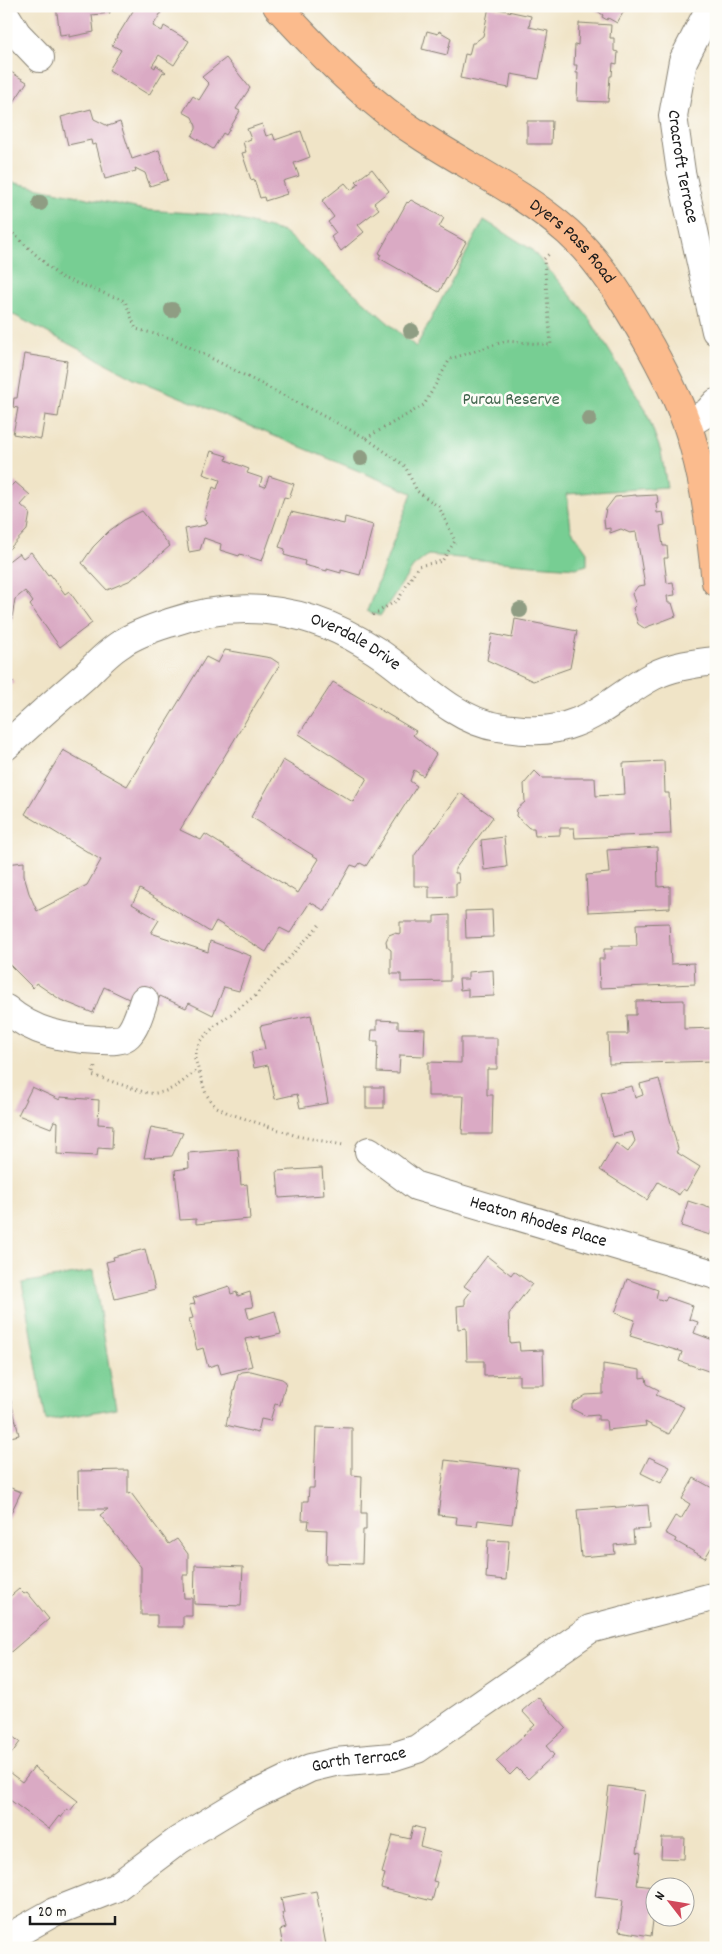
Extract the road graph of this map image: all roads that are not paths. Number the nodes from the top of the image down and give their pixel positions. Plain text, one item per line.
1 (278, 6) edge
2 (711, 6) edge
3 (6, 16) edge
4 (40, 58) dead end
5 (716, 331) edge
6 (716, 403) edge
7 (688, 424) junction
8 (716, 582) edge
9 (716, 661) edge
10 (6, 746) edge
11 (144, 1000) dead end
12 (6, 1009) edge
13 (369, 1151) road end
14 (716, 1275) edge
15 (716, 1596) edge
16 (6, 1939) edge

1 - 7 main road, Dyers Pass Road
2 - 5 street, Cracroft Terrace
3 - 4 street
6 - 7 street
7 - 8 main road, Dyers Pass Road
9 - 10 street, Overdale Drive
11 - 12 street
13 - 14 street, Heaton Rhodes Place
15 - 16 street, Garth Terrace

